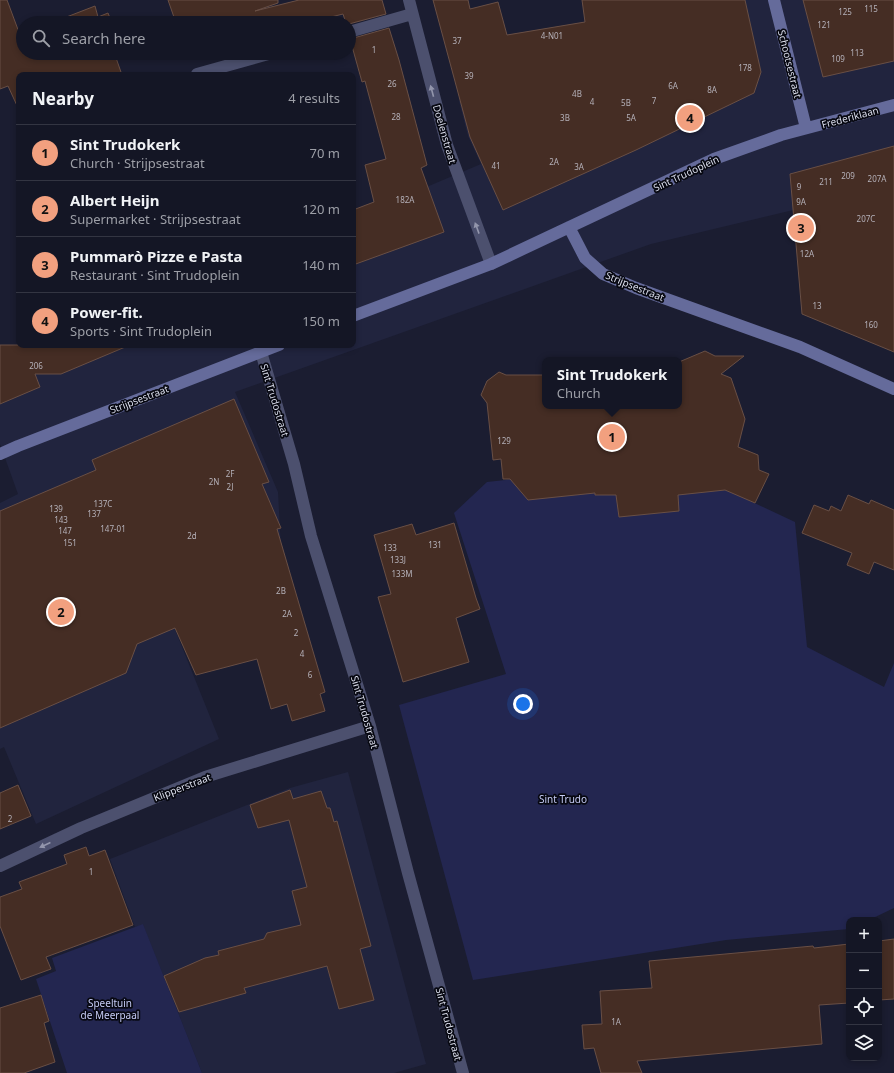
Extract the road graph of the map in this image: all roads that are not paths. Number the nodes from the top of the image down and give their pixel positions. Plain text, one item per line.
1 (408, 0) edge
2 (774, 0) edge
3 (412, 14) junction
4 (356, 30) edge
5 (247, 60) edge
6 (204, 72) edge
7 (894, 105) edge
8 (806, 128) junction
9 (569, 227) junction
10 (490, 264) junction
11 (356, 315) edge
12 (271, 348) edge
13 (261, 352) junction
14 (894, 389) edge
15 (0, 454) edge
16 (370, 726) junction
17 (0, 866) edge
18 (463, 1073) edge

1 - 3 street, Doelenstraat
2 - 8 street, Schootsestraat
3 - 4 street
10 -> 3 street, Doelenstraat
5 - 6 street
7 - 8 street, Frederiklaan
8 - 9 street, Sint Trudoplein
9 - 10 street
9 - 14 street, Strijpsestraat
10 - 11 street
12 - 13 street, Strijpsestraat
13 - 15 street, Strijpsestraat
13 - 16 street, Sint Trudostraat
16 -> 17 street, Klipperstraat
16 - 18 street, Sint Trudostraat

